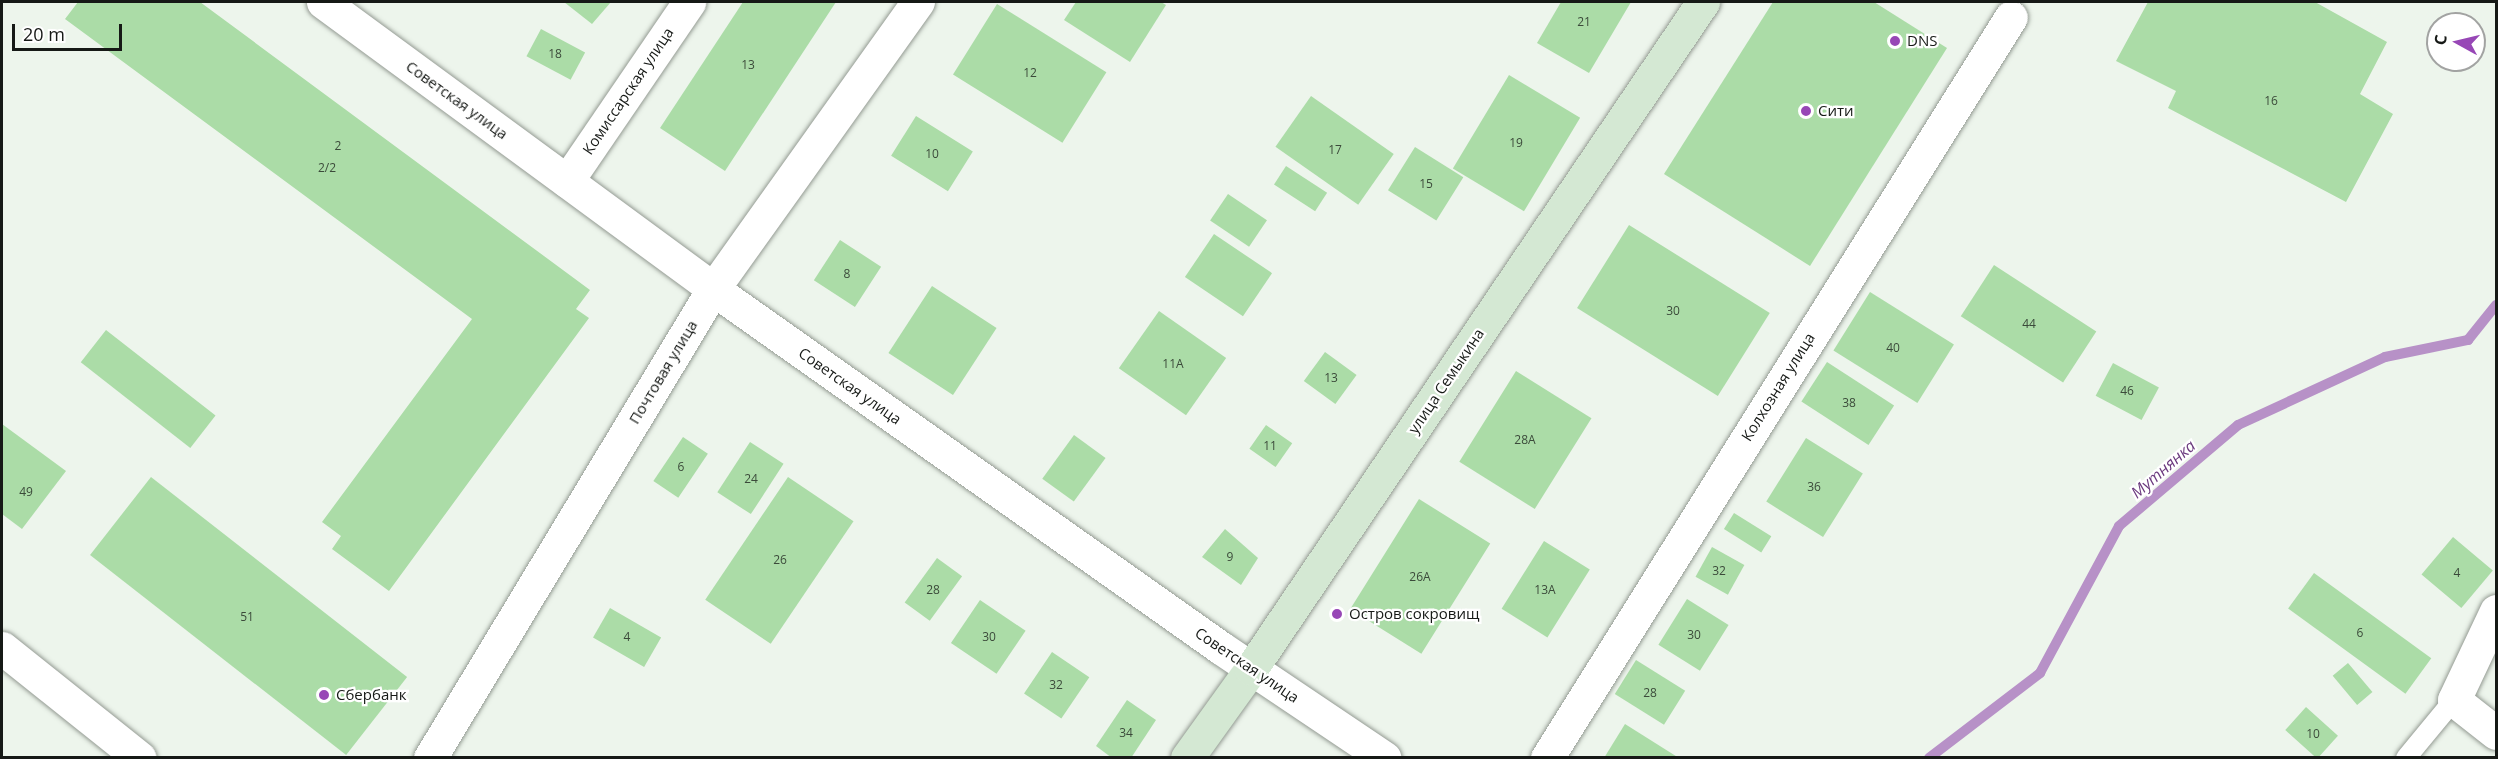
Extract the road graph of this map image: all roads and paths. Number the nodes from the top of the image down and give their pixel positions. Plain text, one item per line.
1 (323, 2) edge
2 (690, 2) edge
3 (918, 2) edge
4 (1703, 2) edge
5 (2011, 17) dead end
6 (567, 181) junction
7 (713, 289) junction
8 (2496, 611) edge
9 (2, 648) edge
10 (1251, 669) junction
11 (2454, 700) junction
12 (2496, 733) edge
13 (140, 758) edge
14 (430, 758) edge
15 (1187, 758) edge
16 (1385, 758) edge
17 (1546, 758) edge
18 (2406, 758) edge

1 - 6 street, Советская улица
2 - 6 street, Комиссарская улица
3 - 7 street, Почтовая улица
4 - 10 main road, улица Семыкина
5 - 17 street, Колхозная улица
6 - 7 street, Советская улица
7 - 10 street, Советская улица
7 - 14 street, Почтовая улица
8 - 11 street
9 - 13 street
10 - 15 main road, улица Семыкина
10 - 16 street, Советская улица
11 - 12 street
11 - 18 lane

